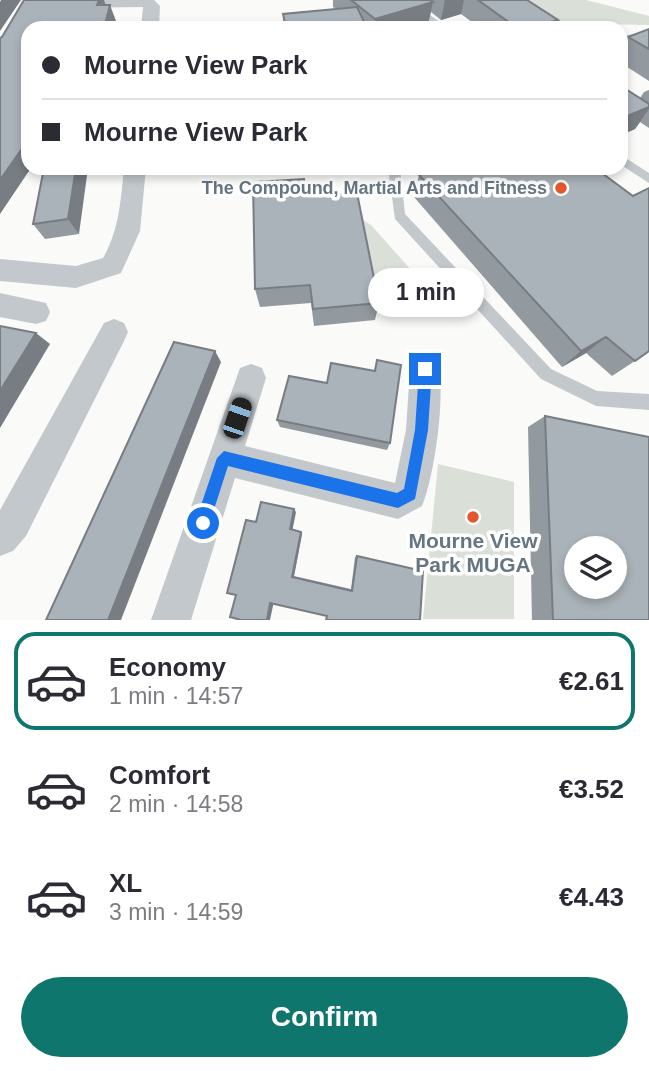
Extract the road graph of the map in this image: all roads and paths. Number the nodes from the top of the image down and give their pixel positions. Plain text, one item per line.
1 (406, 0) edge
2 (52, 6) edge
3 (151, 21) edge
4 (434, 21) edge
5 (635, 37) junction
6 (649, 37) edge
7 (628, 38) edge
8 (649, 45) edge
9 (628, 164) edge
10 (134, 175) edge
11 (395, 175) edge
12 (649, 179) edge
13 (0, 270) edge
14 (0, 305) edge
15 (36, 312) dead end
16 (114, 332) dead end
17 (425, 369) dead end
18 (251, 378) dead end
19 (649, 402) edge
20 (224, 458) junction
21 (0, 538) edge
22 (171, 620) edge

1 - 4 lane
2 - 3 street
5 - 6 lane
5 - 7 lane
5 - 8 lane
9 - 12 lane
10 - 13 street
11 - 19 lane
14 - 15 street
16 - 21 street
17 - 20 street
18 - 20 street
20 - 22 street

